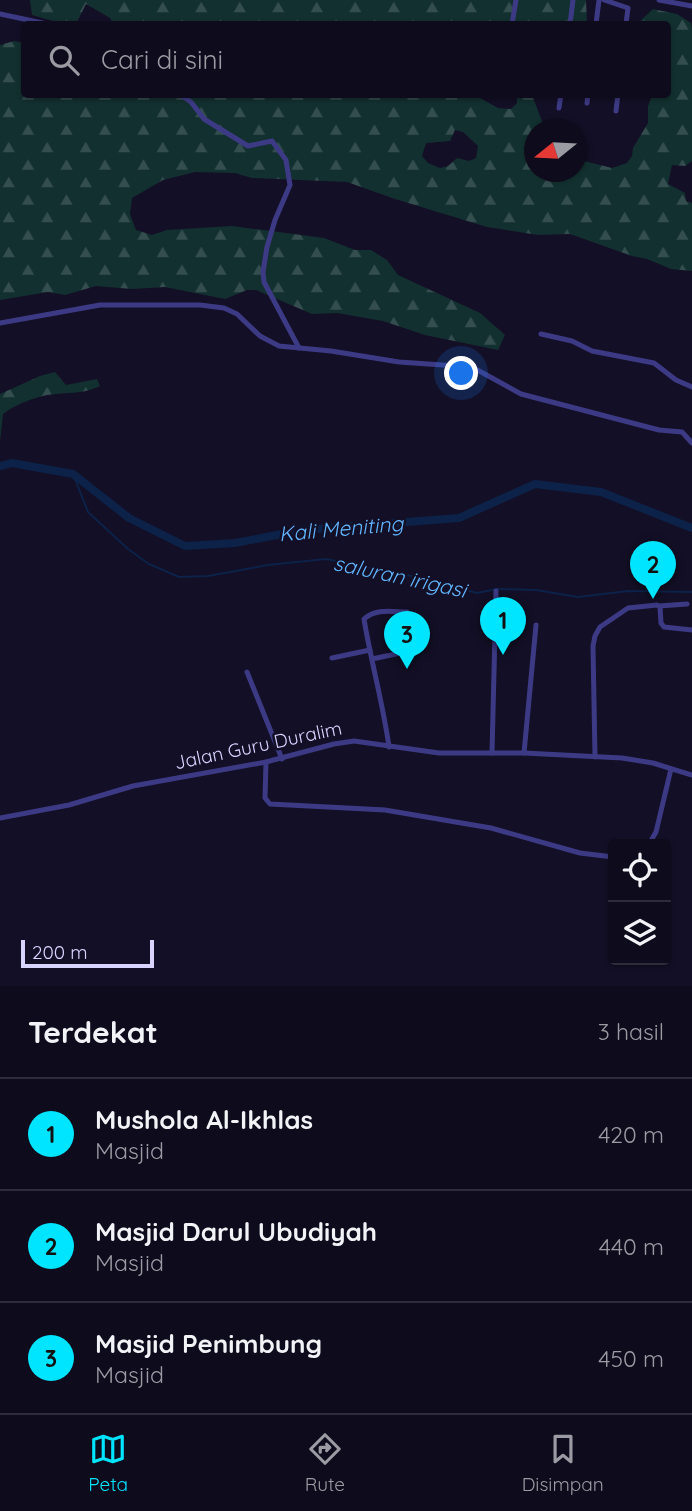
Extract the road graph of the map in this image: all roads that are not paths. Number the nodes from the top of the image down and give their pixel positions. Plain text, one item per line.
1 (516, 0) edge
2 (573, 0) edge
3 (601, 0) edge
4 (659, 0) edge
5 (692, 6) edge
6 (0, 14) edge
7 (33, 21) edge
8 (512, 21) edge
9 (570, 21) edge
10 (597, 21) edge
11 (626, 21) edge
12 (185, 98) edge
13 (560, 98) edge
14 (588, 98) edge
15 (618, 98) edge
16 (587, 103) dead end
17 (559, 108) dead end
18 (616, 111) dead end
19 (0, 323) edge
20 (541, 334) dead end
21 (299, 348) junction
22 (692, 387) edge
23 (692, 443) edge
24 (496, 591) dead end
25 (687, 604) dead end
26 (659, 606) junction
27 (536, 625) dead end
28 (692, 630) edge
29 (370, 650) junction
30 (332, 658) dead end
31 (372, 659) junction
32 (247, 672) dead end
33 (389, 747) junction
34 (492, 753) junction
35 (524, 753) junction
36 (595, 757) junction
37 (282, 759) junction
38 (266, 762) junction
39 (671, 769) junction
40 (692, 775) edge
41 (0, 818) edge
42 (652, 839) edge
43 (608, 856) edge

1 - 8 street
2 - 9 street
3 - 10 street
3 - 11 street
4 - 5 street
6 - 7 street
12 - 21 street
13 - 17 street
14 - 16 street
15 - 18 street
19 - 21 street
20 - 22 street
21 - 23 street
24 - 34 street
25 - 26 street
26 - 28 street
26 - 36 street
27 - 35 street
29 - 30 street
29 - 31 street
29 - 31 street
31 - 33 street
32 - 37 street
33 - 34 street, Jalan Guru Duralim
33 - 37 street, Jalan Guru Duralim
34 - 35 street, Jalan Guru Duralim
35 - 36 street, Jalan Guru Duralim
36 - 39 street, Jalan Guru Duralim
37 - 38 street, Jalan Guru Duralim
38 - 41 street, Jalan Guru Duralim
38 - 43 street
39 - 40 street, Jalan Guru Duralim
39 - 42 street

